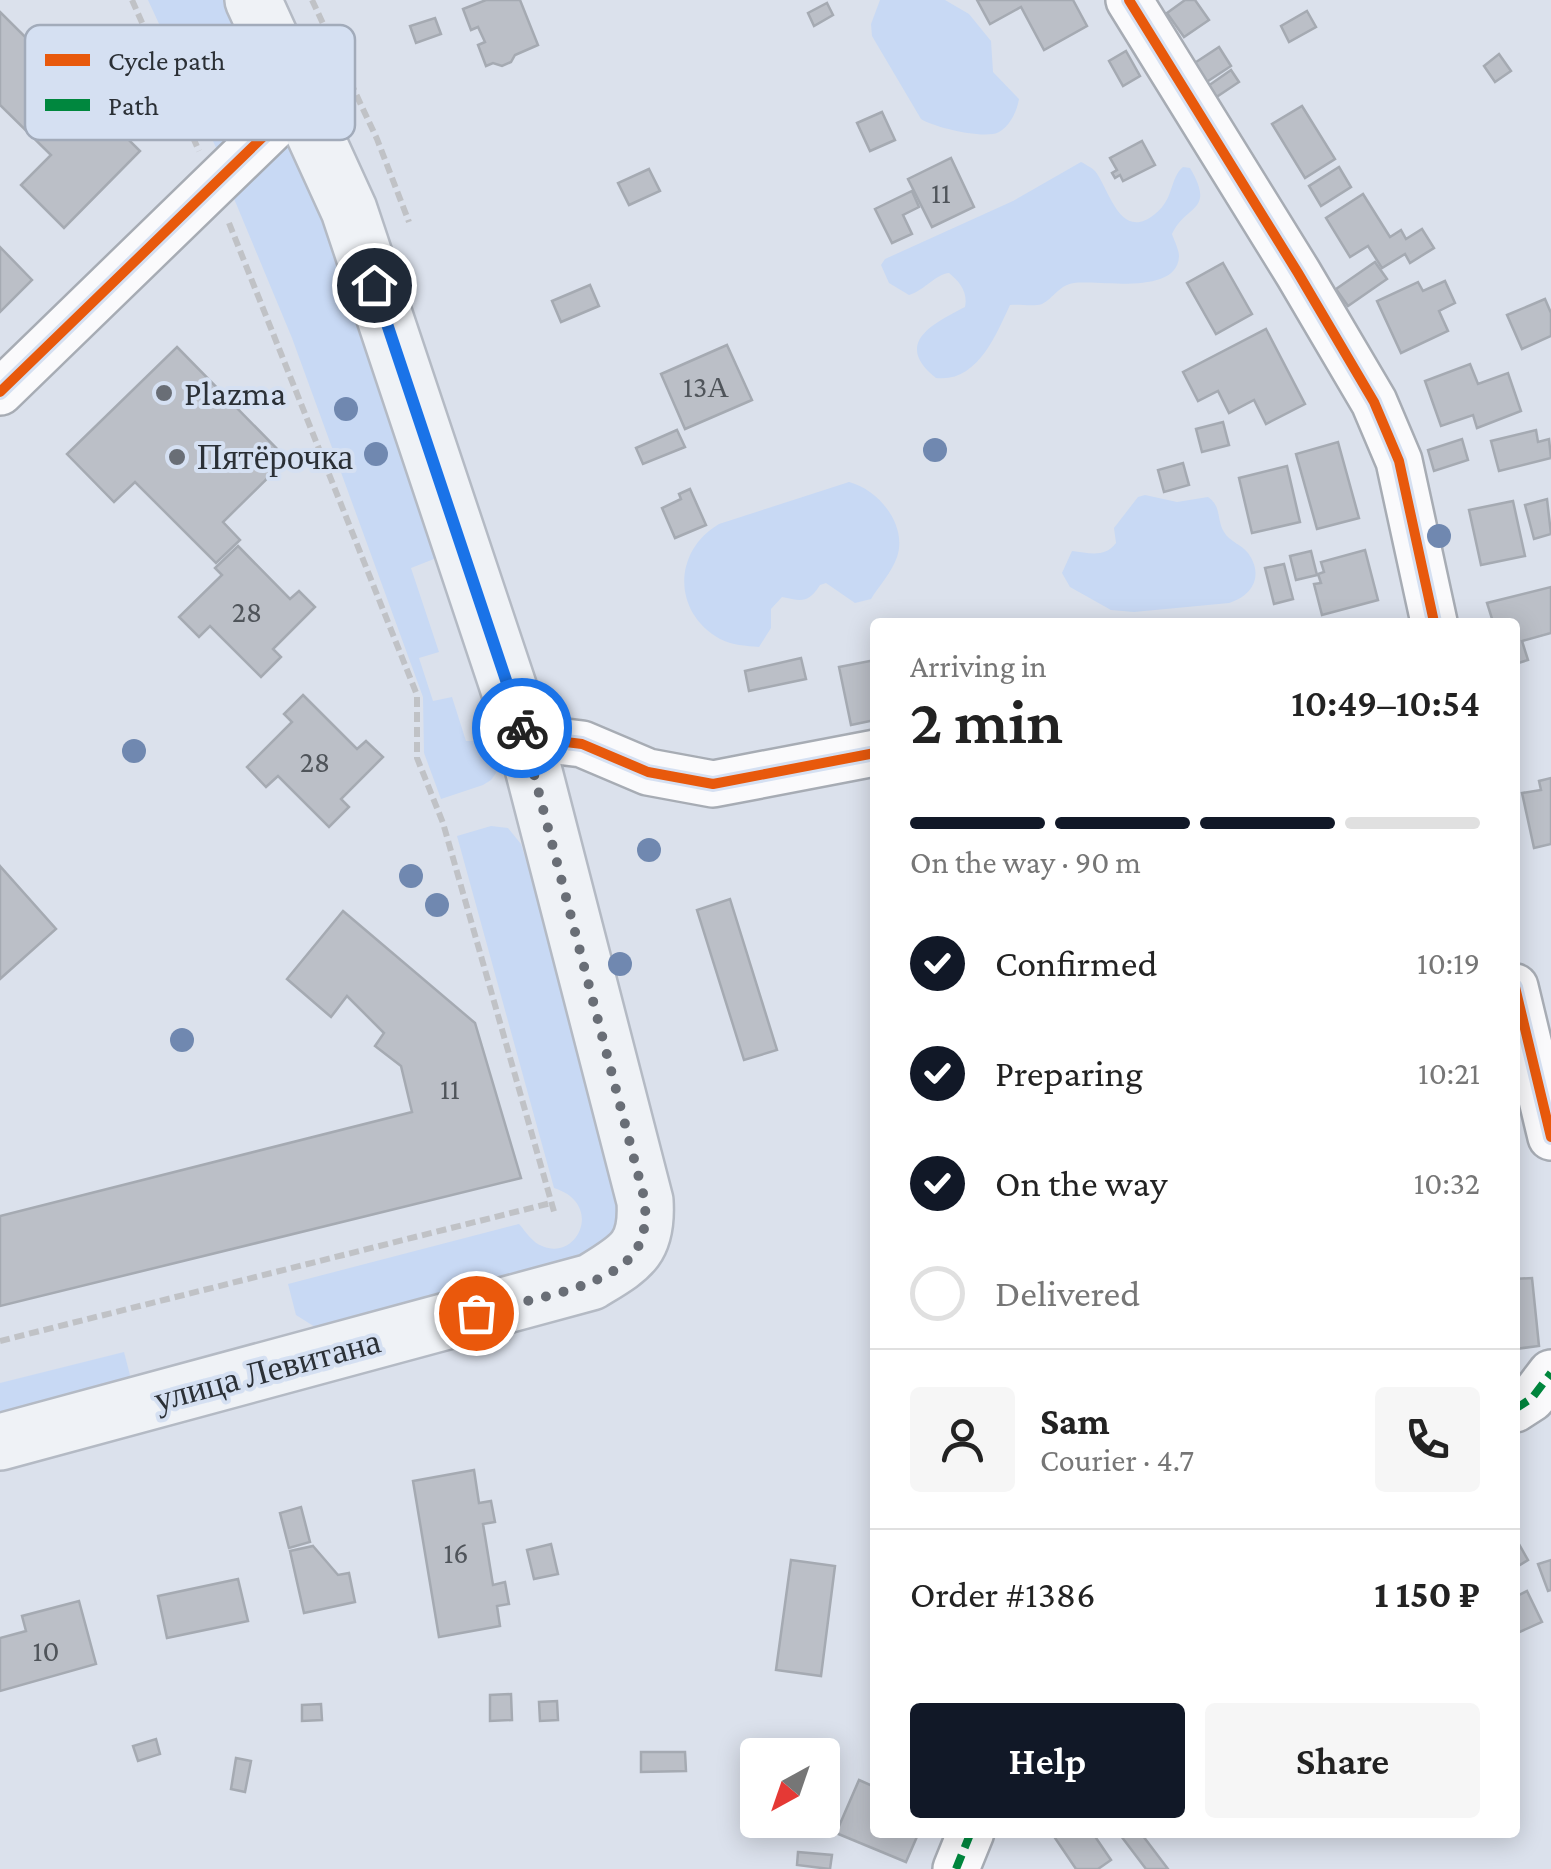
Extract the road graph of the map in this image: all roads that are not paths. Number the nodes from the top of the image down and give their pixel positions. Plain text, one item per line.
1 (253, 0) edge
2 (1129, 0) edge
3 (265, 25) edge
4 (261, 140) edge
5 (318, 140) edge
6 (0, 392) edge
7 (1433, 618) edge
8 (525, 738) junction
9 (870, 754) edge
10 (1520, 1008) edge
11 (1551, 1137) edge
12 (1551, 1373) edge
13 (1520, 1406) edge
14 (0, 1442) edge
15 (969, 1838) edge
16 (956, 1869) edge

1 - 3 main road, улица Левитана
2 - 7 street
4 - 6 street
5 - 8 main road, улица Левитана
8 - 9 street
8 - 14 main road, улица Левитана
10 - 11 street
12 - 13 street
15 - 16 street

